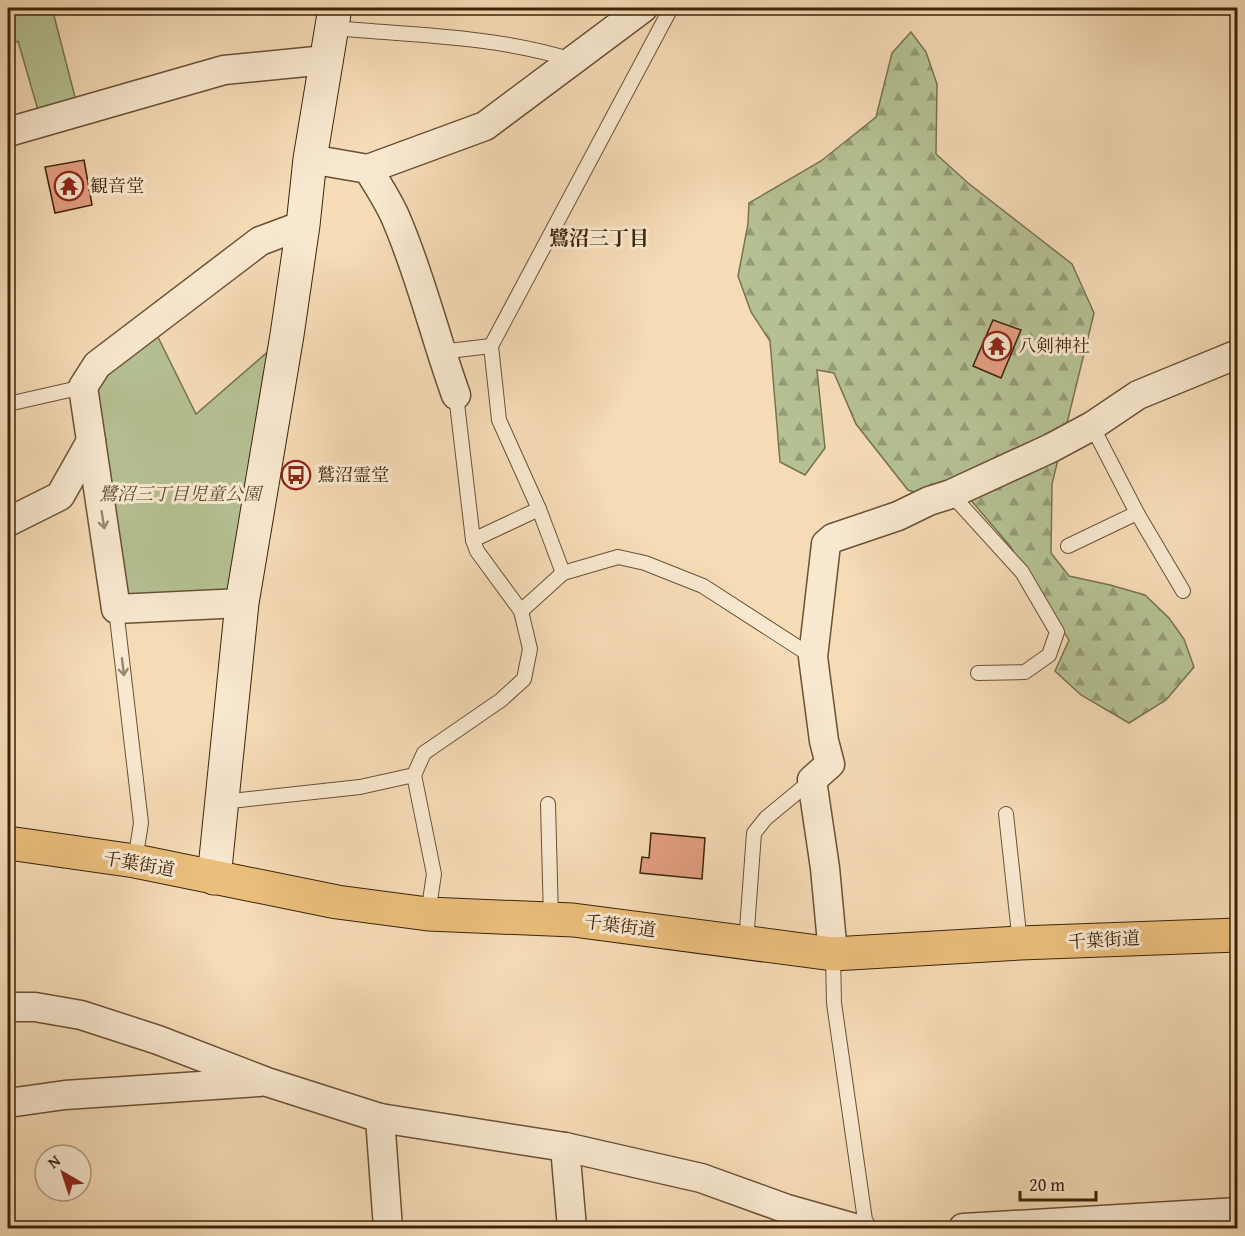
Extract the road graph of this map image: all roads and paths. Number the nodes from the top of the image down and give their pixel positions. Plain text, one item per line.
1 (643, 8) edge
2 (671, 8) edge
3 (334, 18) edge
4 (326, 60) junction
5 (572, 60) junction
6 (8, 132) edge
7 (310, 159) junction
8 (368, 169) junction
9 (303, 225) junction
10 (491, 346) junction
11 (440, 352) junction
12 (1238, 354) edge
13 (83, 387) junction
14 (456, 395) joint
15 (8, 404) edge
16 (1092, 426) junction
17 (91, 441) junction
18 (951, 494) junction
19 (539, 509) junction
20 (1137, 513) junction
21 (8, 522) edge
22 (473, 540) junction
23 (1068, 546) dead end
24 (563, 573) junction
25 (1183, 591) dead end
26 (243, 603) junction
27 (116, 609) junction
28 (521, 611) junction
29 (813, 657) junction
30 (978, 673) dead end
31 (414, 776) junction
32 (812, 780) junction
33 (222, 802) junction
34 (548, 804) dead end
35 (1006, 814) dead end
36 (8, 843) edge
37 (135, 861) junction
38 (214, 878) junction
39 (428, 914) junction
40 (551, 920) junction
41 (1238, 935) edge
42 (746, 943) junction
43 (1020, 944) junction
44 (833, 954) junction
45 (8, 1007) edge
46 (267, 1082) junction
47 (8, 1103) edge
48 (380, 1118) junction
49 (565, 1147) junction
50 (1238, 1212) edge
51 (388, 1228) edge
52 (572, 1228) edge
53 (854, 1228) edge
54 (870, 1228) edge
55 (963, 1228) edge

1 - 5 street
2 - 10 lane
3 - 4 street
3 - 5 lane
4 - 6 street
4 - 7 street
5 - 8 street
7 - 8 street
7 - 9 street
8 - 11 street
9 - 13 street
9 - 26 street
10 - 11 lane
10 - 19 lane
11 - 14 street
12 - 16 street
13 - 15 lane
13 - 17 street
14 - 22 lane
16 - 18 street
16 - 20 lane
17 - 21 street
17 -> 27 street
18 - 29 street
18 - 30 lane
19 - 22 lane
19 - 24 lane
20 - 23 lane
20 - 25 lane
22 - 28 lane
24 - 28 lane
24 - 29 lane
26 - 27 street
26 - 33 street
27 -> 37 lane
28 - 31 lane
29 - 32 street
31 - 33 lane
31 - 39 lane
32 - 42 lane
32 - 44 street
33 - 38 street
34 - 40 lane
35 - 43 lane
36 - 37 highway, 千葉街道
37 - 38 highway, 千葉街道
38 - 39 highway, 千葉街道
39 - 40 highway, 千葉街道
40 - 42 highway, 千葉街道
41 - 43 highway, 千葉街道
42 - 44 highway, 千葉街道
43 - 44 highway, 千葉街道
44 - 54 lane
45 - 46 street
46 - 47 street
46 - 48 street
48 - 49 street
48 - 51 street
49 - 52 street
49 - 53 street
50 - 55 street

